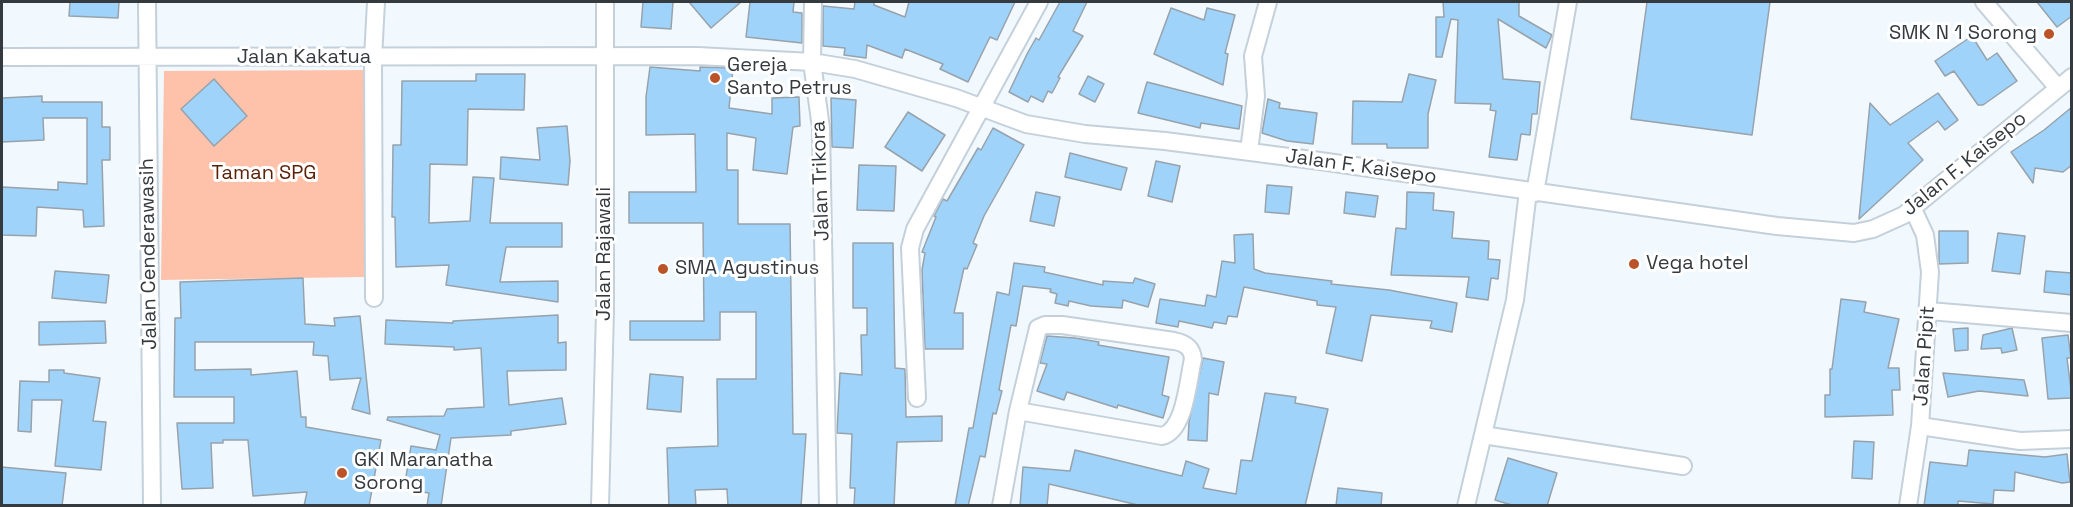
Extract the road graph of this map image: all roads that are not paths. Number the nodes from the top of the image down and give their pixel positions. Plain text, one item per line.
1 (147, 2) edge
2 (376, 2) edge
3 (605, 2) edge
4 (813, 2) edge
5 (1039, 2) edge
6 (1268, 2) edge
7 (1568, 2) edge
8 (1984, 2) edge
9 (2, 57) edge
10 (148, 57) junction
11 (606, 57) junction
12 (373, 58) junction
13 (812, 62) junction
14 (2072, 77) edge
15 (2058, 88) junction
16 (980, 109) junction
17 (1249, 151) junction
18 (1531, 192) junction
19 (1914, 209) junction
20 (374, 298) dead end
21 (1929, 311) junction
22 (2072, 323) edge
23 (917, 398) dead end
24 (1018, 411) junction
25 (1920, 426) junction
26 (1483, 435) junction
27 (2072, 439) edge
28 (1683, 466) dead end
29 (152, 506) edge
30 (600, 506) edge
31 (828, 506) edge
32 (1001, 506) edge
33 (1466, 506) edge
34 (1908, 506) edge

1 - 10 street, Jalan Cenderawasih
2 - 12 street
3 - 11 street, Jalan Rajawali
4 - 13 street, Jalan Trikora
5 - 16 street
6 - 17 street
7 - 18 street
8 - 15 street
9 - 10 street, Jalan Kakatua
10 - 12 street, Jalan Kakatua
10 - 29 street, Jalan Cenderawasih
11 - 12 street, Jalan Kakatua
11 - 13 street, Jalan F. Kaisepo
11 - 30 street, Jalan Rajawali
12 - 20 street
13 - 16 street, Jalan F. Kaisepo
13 - 31 street, Jalan Trikora
14 - 15 street, Jalan F. Kaisepo
15 - 19 street, Jalan F. Kaisepo
16 - 17 street, Jalan F. Kaisepo
16 - 23 street
17 - 18 street, Jalan F. Kaisepo
18 - 19 street, Jalan F. Kaisepo
18 - 26 street
19 - 21 street, Jalan Pipit
21 - 22 street
21 - 25 street, Jalan Pipit
24 - 24 street
24 - 32 street
25 - 27 street
25 - 34 street, Jalan Pipit
26 - 28 street
26 - 33 street

